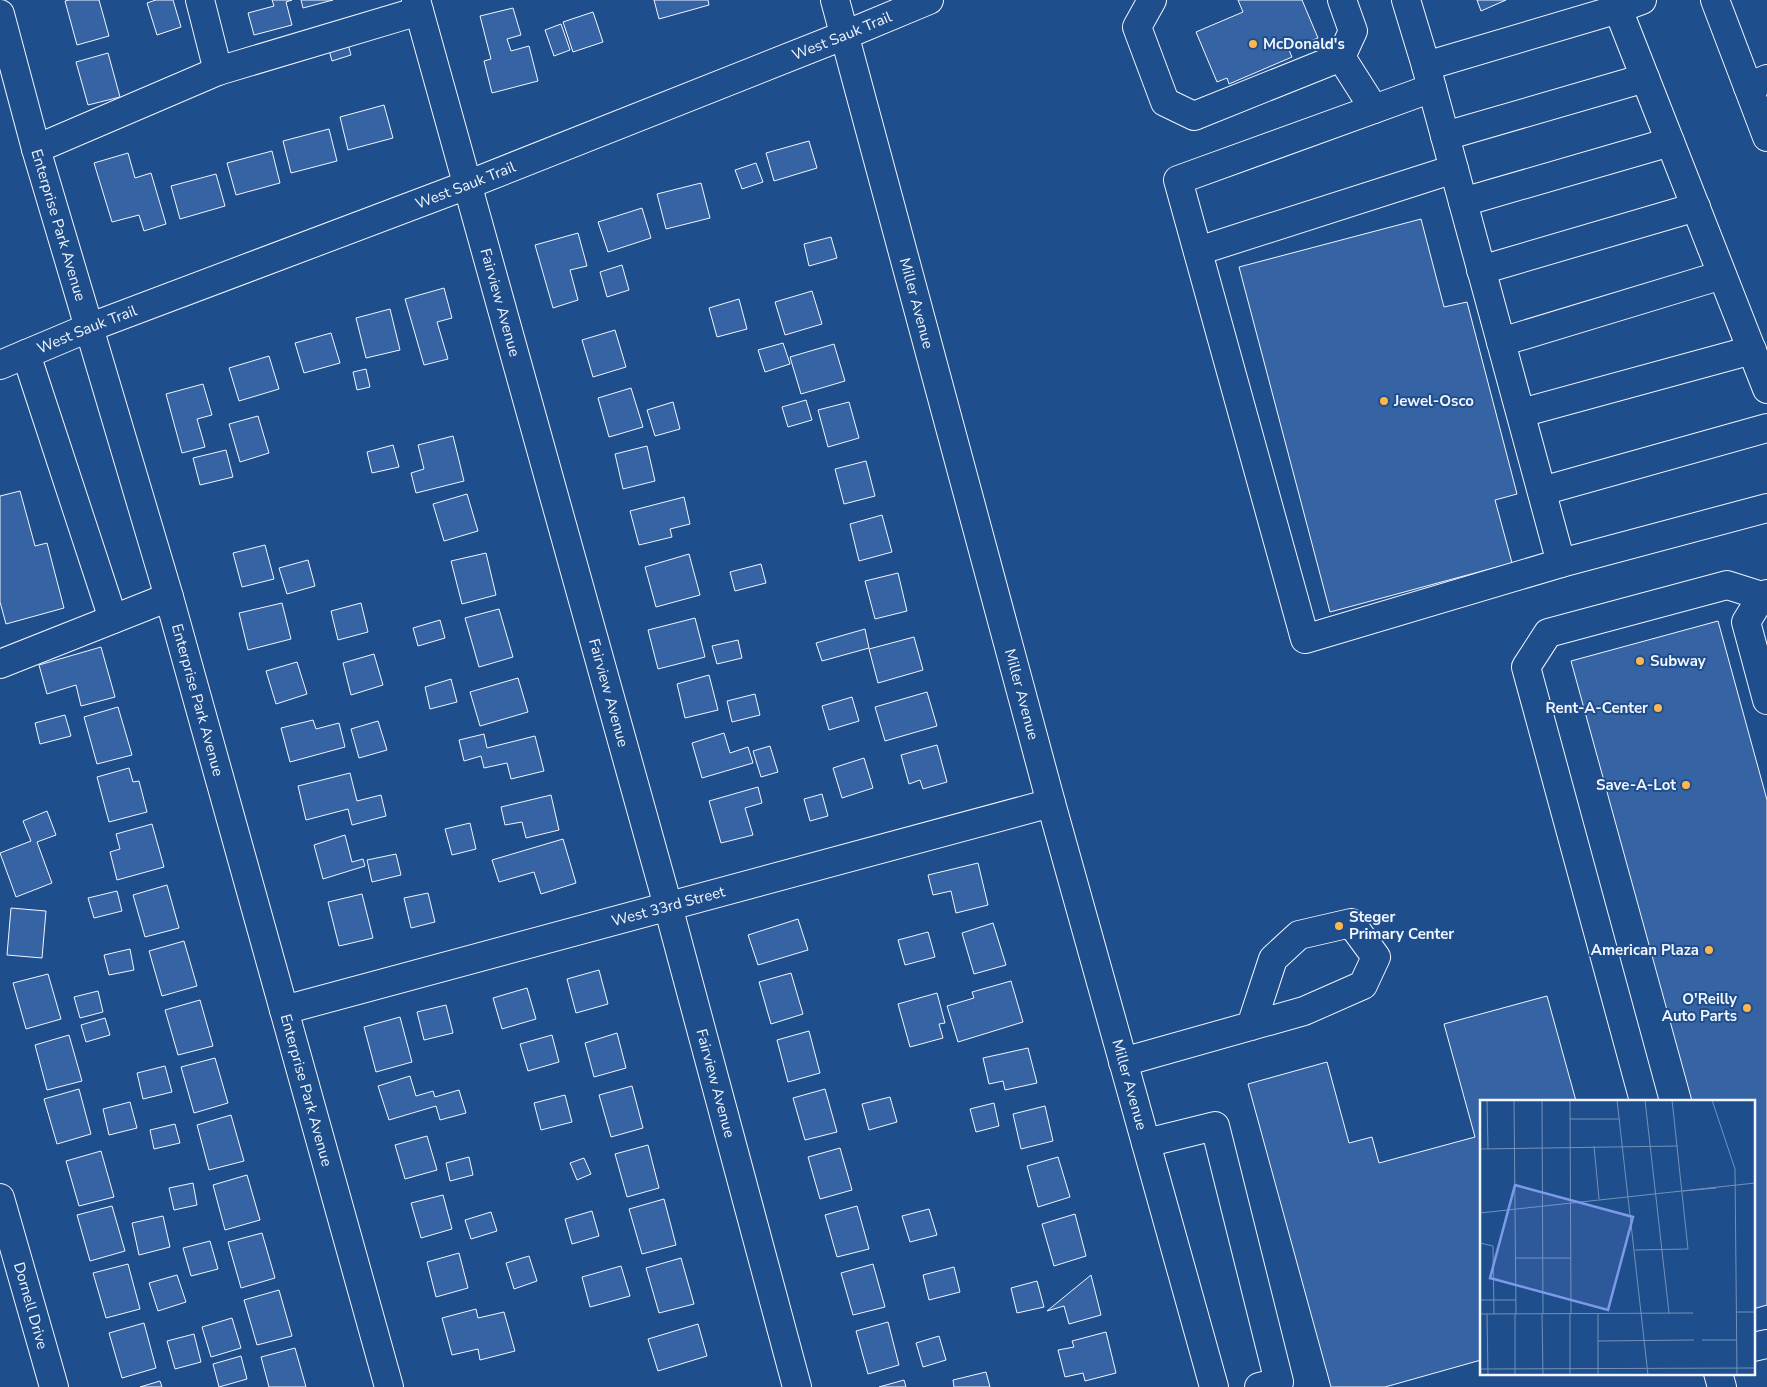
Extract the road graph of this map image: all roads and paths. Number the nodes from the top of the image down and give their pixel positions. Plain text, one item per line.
1 (200, 0) edge
2 (835, 0) edge
3 (929, 0) edge
4 (1152, 0) edge
5 (1342, 0) edge
6 (1406, 0) edge
7 (1715, 0) edge
8 (1630, 4) edge
9 (417, 6) edge
10 (0, 14) edge
11 (844, 35) junction
12 (1341, 57) junction
13 (7, 68) edge
14 (218, 71) junction
15 (1429, 77) junction
16 (1645, 78) junction
17 (1758, 83) edge
18 (1374, 109) junction
19 (1445, 136) junction
20 (1767, 137) edge
21 (1670, 142) junction
22 (36, 149) junction
23 (1454, 168) junction
24 (467, 185) junction
25 (1463, 202) junction
26 (1696, 207) junction
27 (1198, 251) junction
28 (1482, 270) junction
29 (1722, 275) junction
30 (88, 328) junction
31 (1501, 342) junction
32 (26, 354) junction
33 (0, 365) edge
34 (1761, 367) edge
35 (1520, 413) junction
36 (1767, 428) edge
37 (1542, 491) junction
38 (1767, 508) edge
39 (1561, 563) junction
40 (1764, 595) edge
41 (169, 597) junction
42 (113, 619) junction
43 (0, 664) edge
44 (1767, 700) edge
45 (1051, 803) junction
46 (668, 906) junction
47 (284, 1010) junction
48 (1251, 1026) junction
49 (1123, 1062) junction
50 (1644, 1100) edge
51 (1146, 1143) junction
52 (0, 1198) edge
53 (1767, 1344) edge
54 (1754, 1348) edge
55 (1718, 1374) edge
56 (54, 1387) edge
57 (389, 1387) edge
58 (797, 1387) edge
59 (1214, 1387) edge
60 (1259, 1387) edge
61 (1722, 1387) edge

1 - 14 street
2 - 11 street, Miller Avenue
3 - 11 street, West Sauk Trail
4 - 12 street
5 - 12 street
6 - 15 street
7 - 17 street
8 - 15 street
8 - 16 street
9 - 14 street
9 - 24 street, Fairview Avenue
10 - 13 street, Enterprise Park Avenue
11 - 24 street, West Sauk Trail
11 - 45 street, Miller Avenue
12 - 18 street
13 - 22 street, Enterprise Park Avenue
14 - 22 street
15 - 18 street
15 - 19 street
16 - 19 street
16 - 21 street
17 - 20 street
18 - 27 street
19 - 23 street
21 - 25 street
21 - 26 street
22 - 30 street, Enterprise Park Avenue
23 - 25 street
23 - 27 street
24 - 30 street, West Sauk Trail
24 - 46 street, Fairview Avenue
25 - 28 street
26 - 28 street
26 - 29 street
27 - 39 street
28 - 31 street
29 - 31 street
29 - 34 street
30 - 32 street, West Sauk Trail
30 - 41 street, Enterprise Park Avenue
31 - 35 street
32 - 33 street, West Sauk Trail
32 - 42 street
34 - 35 street
35 - 37 street
36 - 37 street
37 - 39 street
38 - 39 street
40 - 44 street
40 - 50 street
41 - 42 street
41 - 47 street, Enterprise Park Avenue
42 - 43 street
45 - 46 street, West 33rd Street
45 - 49 street, Miller Avenue
46 - 47 street, West 33rd Street
46 - 58 street, Fairview Avenue
47 - 57 street, Enterprise Park Avenue
48 - 48 street
48 - 49 street
49 - 51 street, Miller Avenue
51 - 59 street, Miller Avenue
51 - 60 street
52 - 56 street, Dornell Drive
53 - 54 street
55 - 61 street

